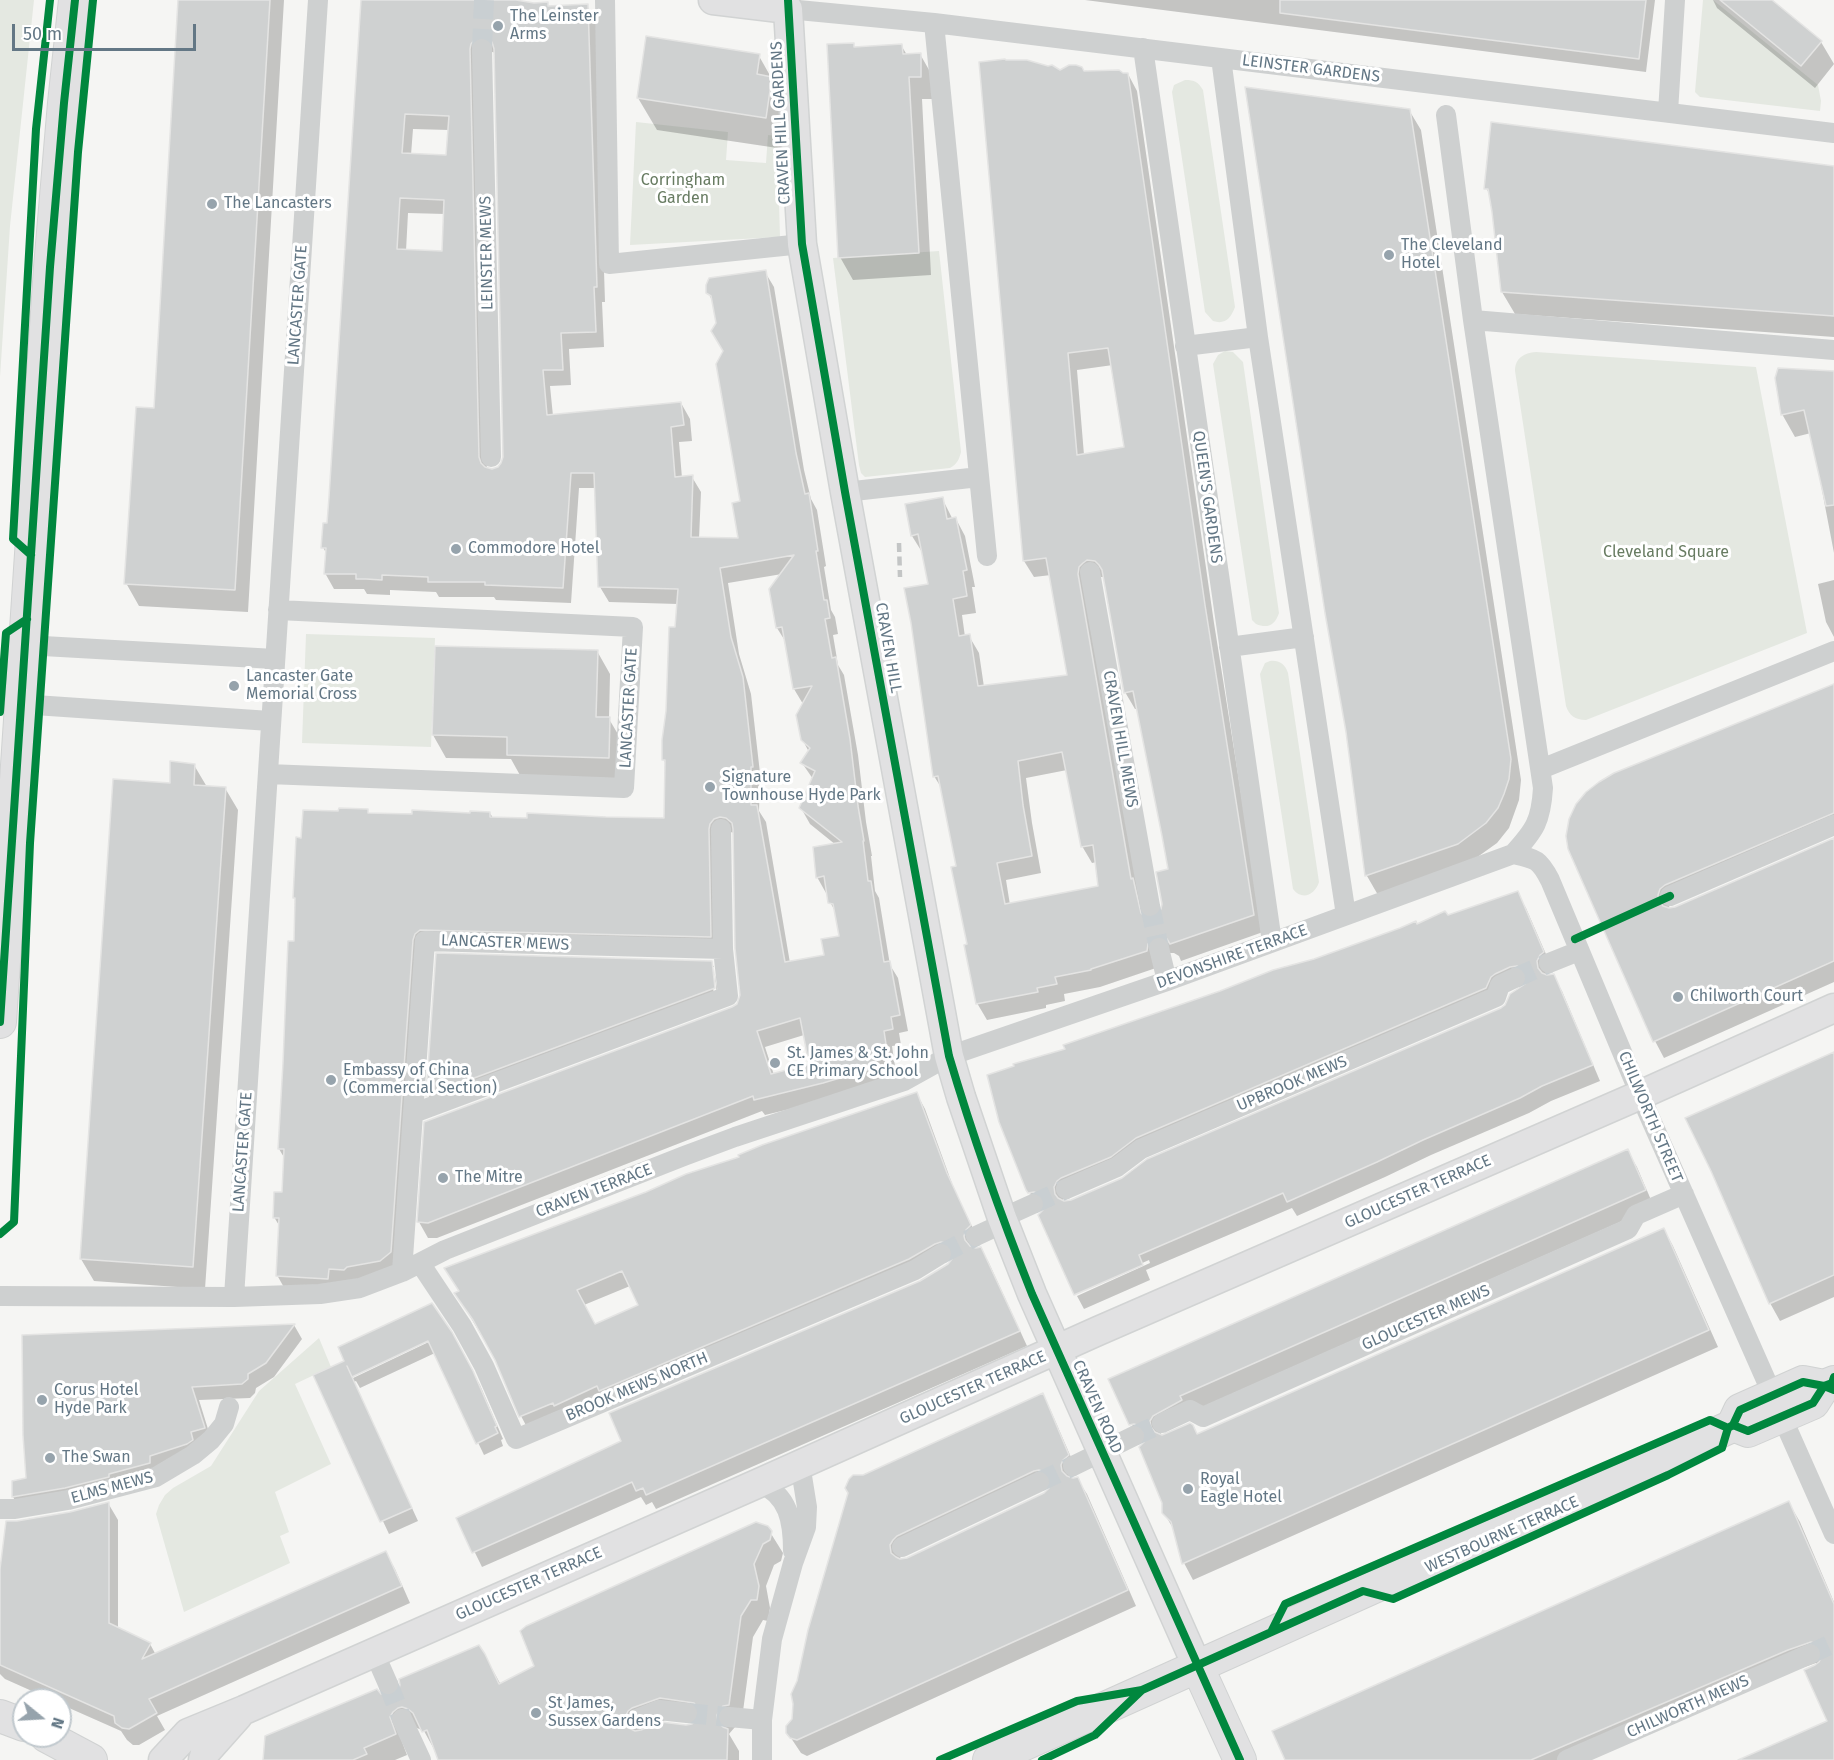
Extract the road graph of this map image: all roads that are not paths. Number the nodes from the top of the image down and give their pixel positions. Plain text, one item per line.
1 (75, 0) edge
2 (318, 0) edge
3 (605, 0) edge
4 (713, 0) edge
5 (1675, 0) edge
6 (788, 9) junction
7 (934, 23) junction
8 (1143, 48) junction
9 (482, 49) tunnel mouth
10 (1221, 58) junction
11 (1668, 112) junction
12 (1446, 115) dead end
13 (1834, 133) edge
14 (802, 244) junction
15 (1473, 320) junction
16 (1258, 337) junction
17 (1185, 346) junction
18 (1834, 350) edge
19 (491, 457) dead end
20 (979, 477) junction
21 (845, 492) junction
22 (987, 556) dead end
23 (1090, 572) dead end
24 (278, 610) junction
25 (1304, 637) junction
26 (25, 645) junction
27 (1229, 647) junction
28 (1834, 651) edge
29 (276, 659) junction
30 (20, 704) junction
31 (270, 721) junction
32 (1541, 769) junction
33 (268, 774) junction
34 (1834, 825) edge
35 (721, 829) dead end
36 (1514, 854) junction
37 (1670, 896) dead end
38 (1150, 906) tunnel mouth
39 (1346, 915) junction
40 (1272, 942) junction
41 (1159, 948) tunnel mouth
42 (723, 949) junction
43 (1579, 951) junction
44 (1549, 963) tunnel mouth
45 (1515, 978) tunnel mouth
46 (1167, 981) junction
47 (1834, 1008) edge
48 (0, 1022) edge
49 (949, 1056) junction
50 (1640, 1095) junction
51 (414, 1113) junction
52 (1066, 1189) tunnel mouth
53 (1684, 1194) junction
54 (1033, 1204) tunnel mouth
55 (1003, 1221) junction
56 (976, 1236) tunnel mouth
57 (941, 1254) tunnel mouth
58 (420, 1263) junction
59 (402, 1272) junction
60 (0, 1296) edge
61 (234, 1298) junction
62 (1058, 1350) junction
63 (1829, 1384) edge
64 (1778, 1406) junction
65 (229, 1407) dead end
66 (1162, 1423) tunnel mouth
67 (1134, 1436) tunnel mouth
68 (1102, 1452) junction
69 (798, 1465) junction
70 (1074, 1466) tunnel mouth
71 (1039, 1482) tunnel mouth
72 (759, 1483) junction
73 (0, 1509) edge
74 (1834, 1534) edge
75 (902, 1547) dead end
76 (792, 1563) junction
77 (374, 1652) junction
78 (1810, 1654) tunnel mouth
79 (1197, 1666) junction
80 (388, 1684) tunnel mouth
81 (244, 1710) junction
82 (687, 1713) tunnel mouth
83 (729, 1717) tunnel mouth
84 (402, 1719) tunnel mouth
85 (637, 1719) dead end
86 (762, 1720) junction
87 (68, 1748) edge
88 (91, 1760) edge
89 (163, 1760) edge
90 (202, 1760) edge
91 (422, 1760) edge
92 (762, 1760) edge
93 (989, 1760) edge
94 (1240, 1760) edge
95 (1567, 1760) edge

1 - 26 main road
2 - 24 street, LANCASTER GATE
3 - 14 street
4 - 6 street
5 - 11 street
6 - 7 street, LEINSTER GARDENS
6 - 14 street, CRAVEN HILL GARDENS
7 - 8 street, LEINSTER GARDENS
7 - 20 street
8 - 10 street, LEINSTER GARDENS
8 - 17 street, QUEEN'S GARDENS
9 - 19 street, LEINSTER MEWS
10 - 11 street, LEINSTER GARDENS
10 - 16 street
11 - 13 street, LEINSTER GARDENS
12 - 15 street
14 - 21 street, CRAVEN HILL
15 - 18 street
15 - 32 street
16 - 17 street
16 - 25 street
17 - 27 street, QUEEN'S GARDENS
20 - 21 street
20 - 22 street
21 - 49 street, CRAVEN HILL
23 - 38 street, CRAVEN HILL MEWS
24 - 29 street, LANCASTER GATE
24 - 33 street, LANCASTER GATE
25 - 27 street
25 - 39 street
26 - 29 street
26 - 30 main road
27 - 40 street, QUEEN'S GARDENS
28 - 32 street
29 - 31 street, LANCASTER GATE
30 - 31 street
30 - 48 main road
31 - 33 street, LANCASTER GATE
32 - 36 street
33 - 61 street, LANCASTER GATE
34 - 37 street
35 - 42 street
36 - 39 street, DEVONSHIRE TERRACE
36 - 43 street, CHILWORTH STREET
39 - 40 street, DEVONSHIRE TERRACE
40 - 46 street, DEVONSHIRE TERRACE
41 - 46 street
42 - 51 street
42 - 51 street, LANCASTER MEWS
43 - 44 street
43 - 50 street, CHILWORTH STREET
45 - 52 street, UPBROOK MEWS
46 - 49 street, DEVONSHIRE TERRACE
47 - 50 street, GLOUCESTER TERRACE
49 - 55 street, CRAVEN ROAD
49 - 58 street, CRAVEN TERRACE
50 - 53 street, CHILWORTH STREET
50 - 62 street, GLOUCESTER TERRACE
51 - 59 street, LANCASTER MEWS
53 - 64 street, CHILWORTH STREET
53 - 66 street, GLOUCESTER MEWS
54 - 55 street
55 - 56 street
55 - 62 street, CRAVEN ROAD
57 - 58 street, BROOK MEWS NORTH
58 - 59 street, CRAVEN TERRACE
59 - 61 street, CRAVEN TERRACE
60 - 61 street
62 - 68 street, CRAVEN ROAD
62 - 69 street, GLOUCESTER TERRACE
63 - 64 main road, WESTBOURNE TERRACE
64 - 74 street, CHILWORTH STREET
64 - 79 main road, WESTBOURNE TERRACE
65 - 73 street, ELMS MEWS
67 - 68 street
68 - 70 street
68 - 79 street, CRAVEN ROAD
69 - 72 street, GLOUCESTER TERRACE
69 - 76 street
71 - 75 street
72 - 76 street
72 - 77 street, GLOUCESTER TERRACE
76 - 86 street
77 - 80 street
77 - 81 street, GLOUCESTER TERRACE
78 - 95 street, CHILWORTH MEWS
79 - 93 main road, WESTBOURNE TERRACE
79 - 94 main road, CRAVEN ROAD
81 - 89 street, GLOUCESTER TERRACE
81 - 90 street, GLOUCESTER TERRACE
82 - 85 street
83 - 86 street
84 - 91 street
86 - 92 street
87 - 88 main road

